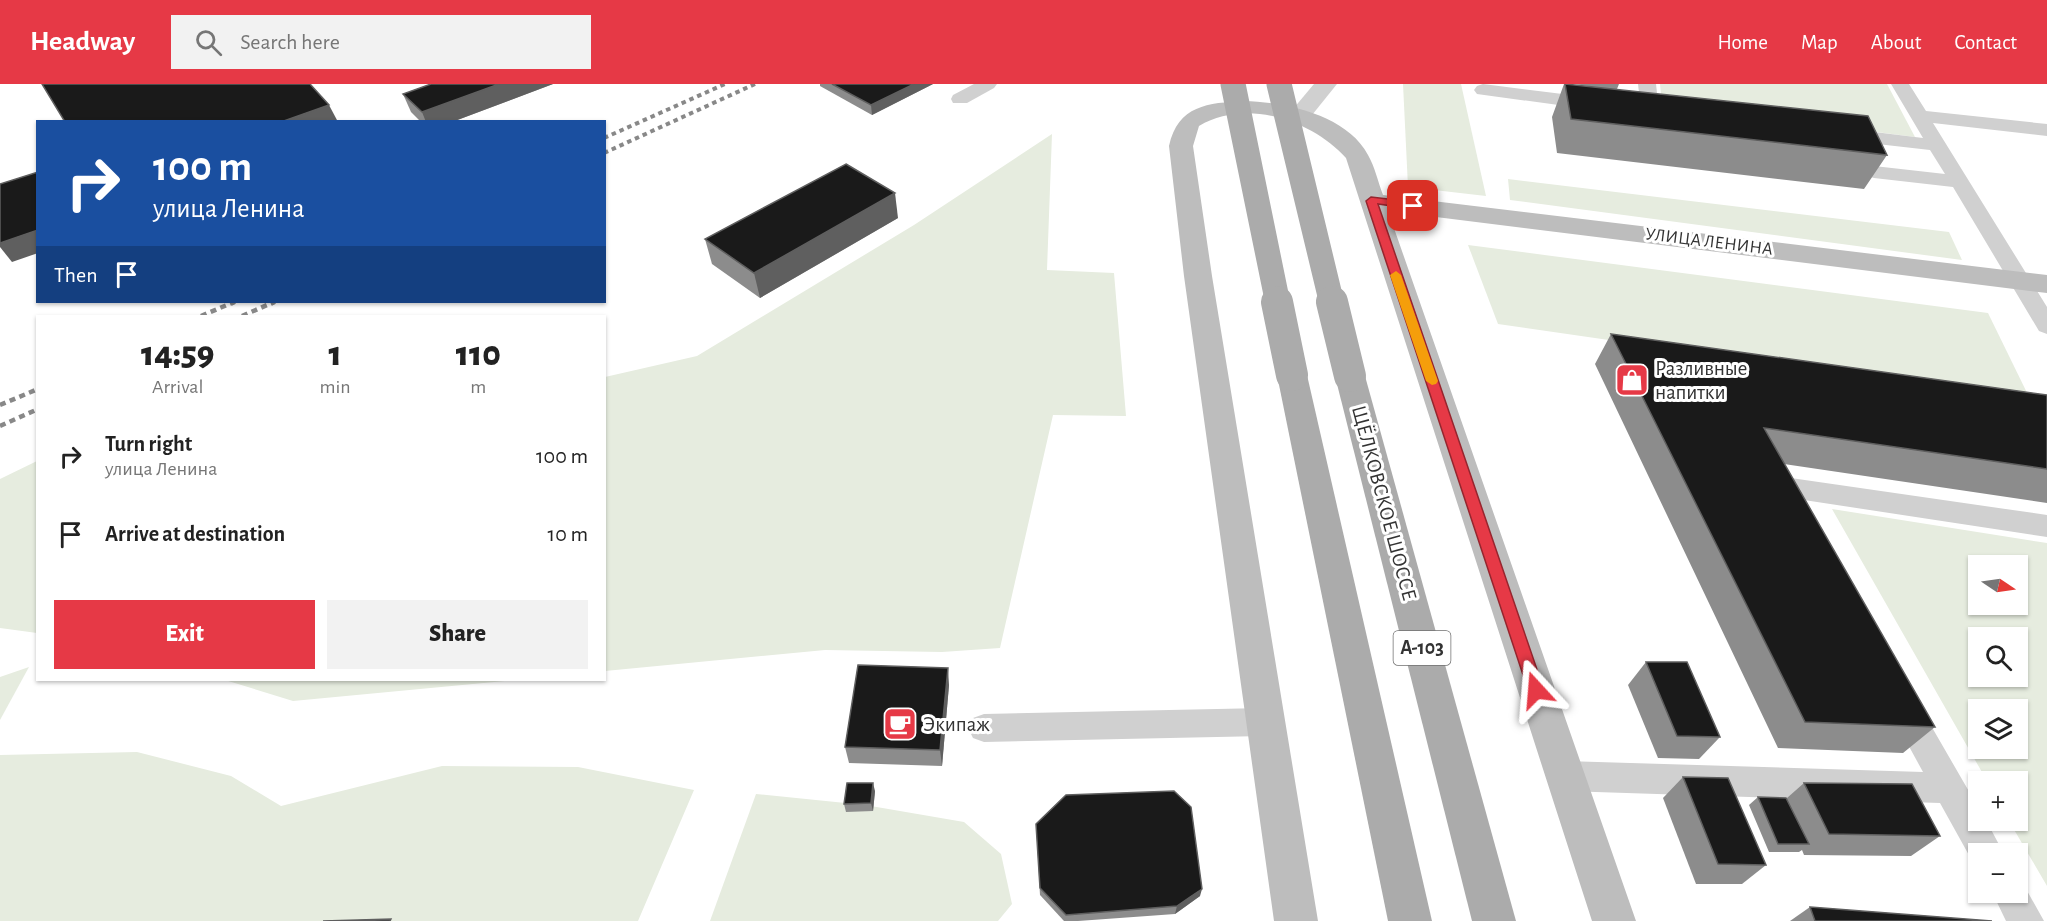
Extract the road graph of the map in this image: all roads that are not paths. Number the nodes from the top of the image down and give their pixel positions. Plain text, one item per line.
1 (988, 84) edge
2 (1233, 84) edge
3 (1279, 84) edge
4 (1326, 84) edge
5 (1647, 84) edge
6 (1900, 84) edge
7 (1483, 90) dead end
8 (960, 99) dead end
9 (1650, 111) junction
10 (1673, 114) edge
11 (1300, 116) junction
12 (1918, 116) junction
13 (2047, 130) edge
14 (1823, 132) edge
15 (1935, 145) junction
16 (1874, 172) edge
17 (1959, 182) junction
18 (1371, 201) junction
19 (2020, 280) junction
20 (2047, 284) edge
21 (2047, 326) edge
22 (2047, 526) edge
23 (1806, 529) edge
24 (1892, 686) edge
25 (1264, 722) junction
26 (984, 728) dead end
27 (1565, 776) junction
28 (1948, 788) junction
29 (1980, 843) edge
30 (2015, 903) edge
31 (1296, 921) edge
32 (1410, 921) edge
33 (1494, 921) edge
34 (1614, 921) edge
35 (2026, 921) edge

1 - 8 lane
2 - 32 main road, bridge
3 - 33 main road, ЩЁЛКОВСКОЕ ШОССЕ / А-103, bridge
4 - 11 street
5 - 9 lane
6 - 12 lane
7 - 9 lane
9 - 10 lane
11 - 18 street
11 - 25 street
12 - 13 lane
12 - 15 lane
14 - 15 lane
15 - 17 lane
16 - 17 lane
17 - 19 lane
18 - 19 street, УЛИЦА ЛЕНИНА
18 - 27 street
19 - 20 street, УЛИЦА ЛЕНИНА
19 - 21 lane
22 - 23 lane
24 - 28 lane
25 - 26 lane
25 - 31 street
27 - 28 lane
27 - 34 street
28 - 29 lane
30 - 35 lane

